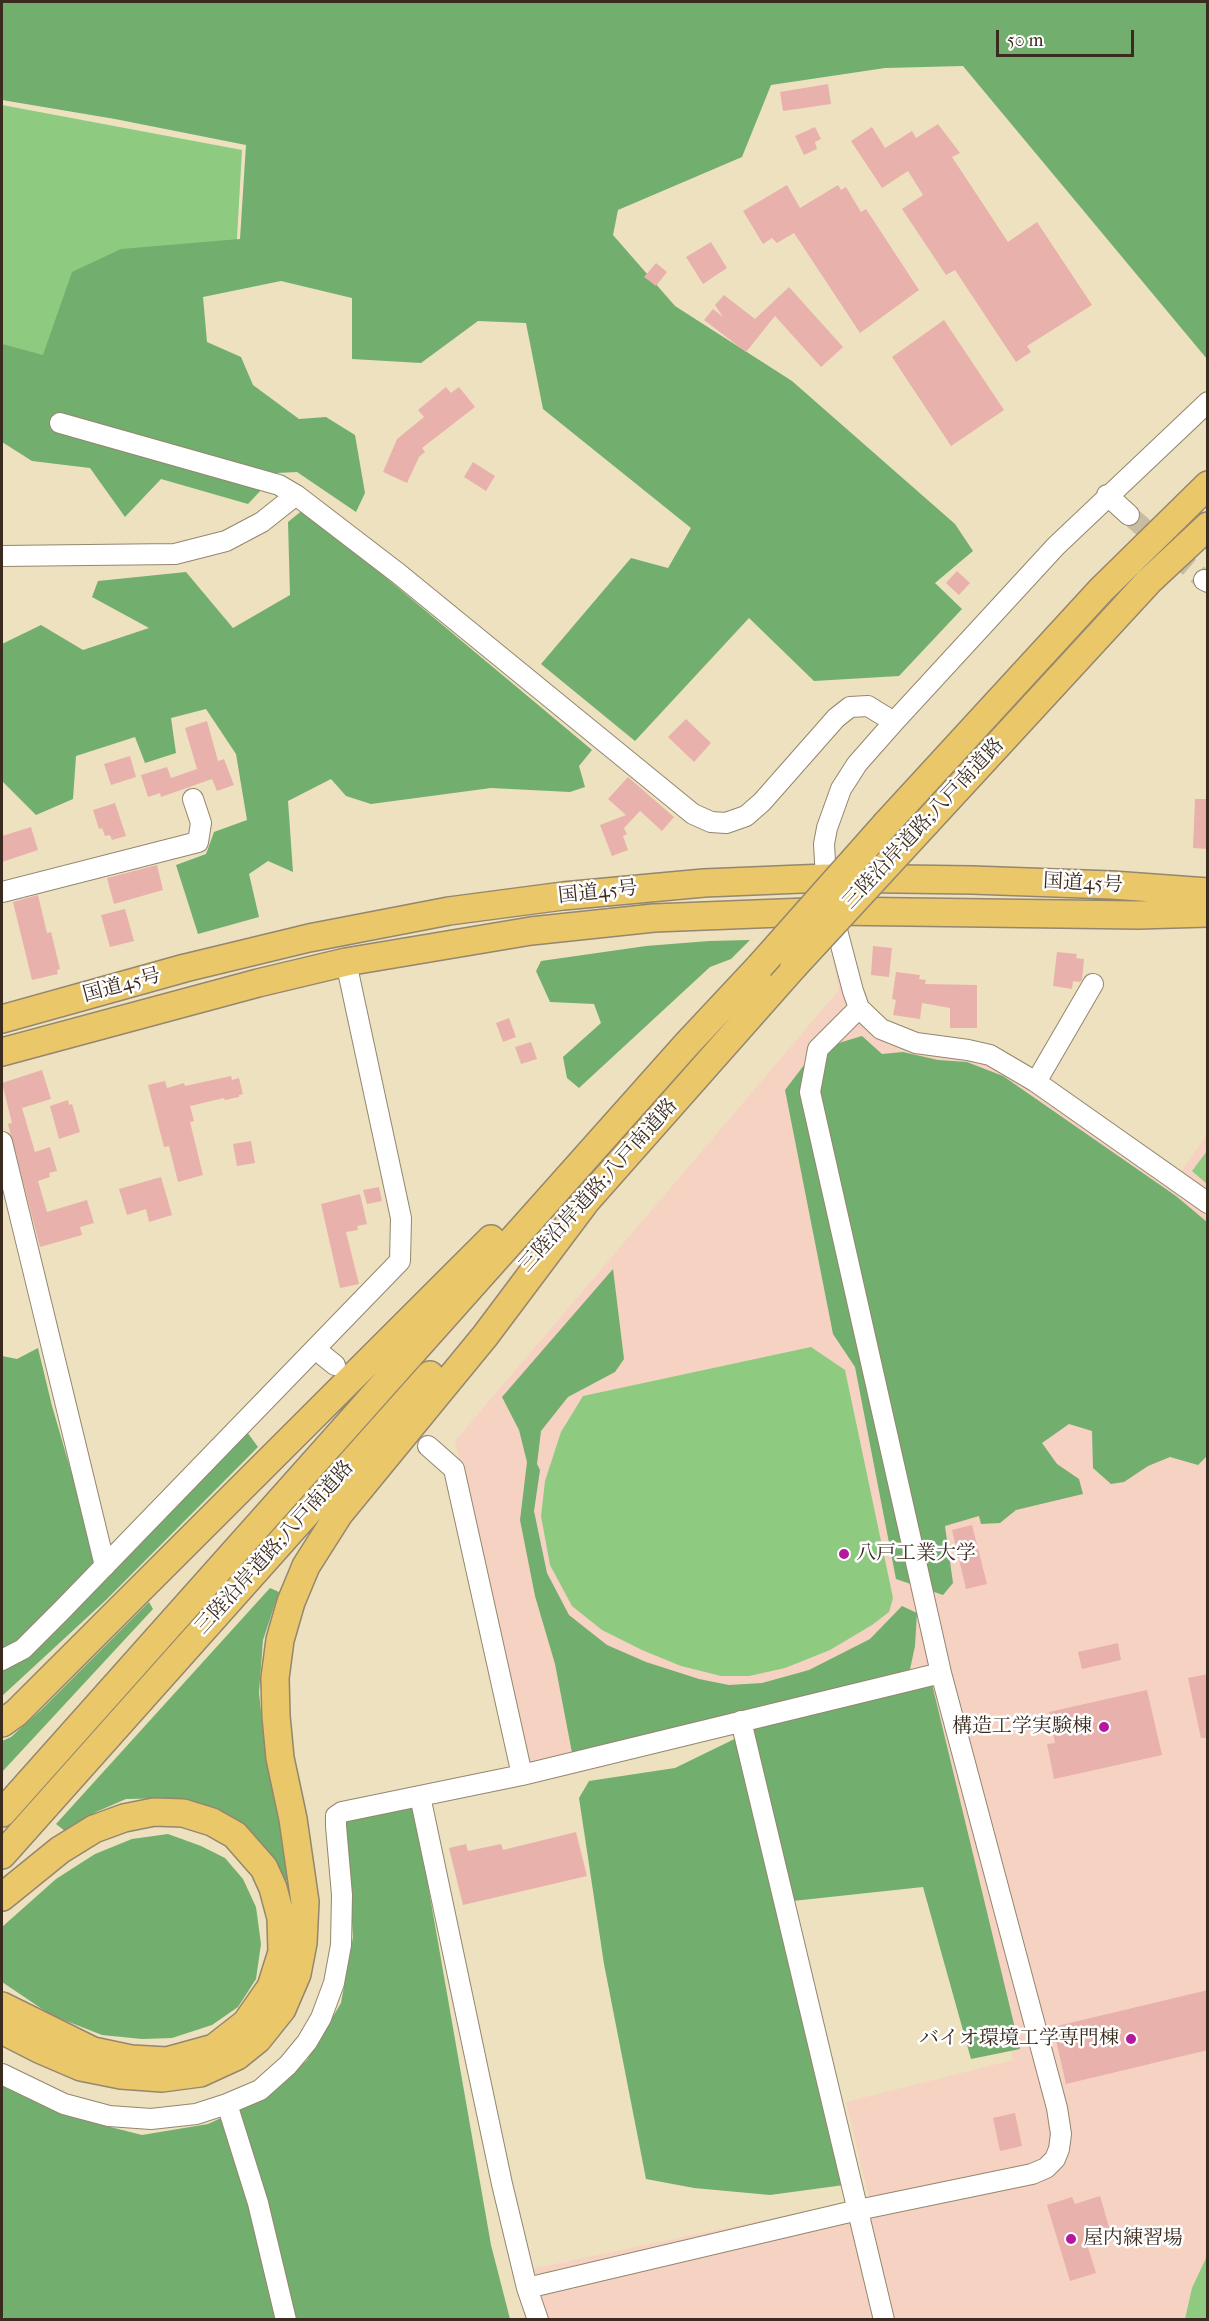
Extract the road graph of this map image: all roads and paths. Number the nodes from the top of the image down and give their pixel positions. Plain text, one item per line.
1 (1208, 402) edge
2 (60, 423) dead end
3 (1208, 485) edge
4 (296, 495) junction
5 (1107, 495) junction
6 (1129, 515) tunnel mouth
7 (1208, 526) edge
8 (2, 556) edge
9 (894, 722) junction
10 (193, 799) dead end
11 (826, 878) junction
12 (2, 892) edge
13 (1208, 892) edge
14 (832, 910) junction
15 (1208, 913) edge
16 (346, 962) junction
17 (1093, 984) dead end
18 (859, 1008) junction
19 (2, 1019) edge
20 (687, 1044) junction
21 (2, 1052) edge
22 (1035, 1082) junction
23 (2, 1142) edge
24 (1208, 1203) edge
25 (584, 1204) junction
26 (315, 1349) junction
27 (334, 1365) dead end
28 (428, 1446) dead end
29 (105, 1566) junction
30 (2, 1660) edge
31 (940, 1673) junction
32 (741, 1721) junction
33 (2, 1723) edge
34 (522, 1775) junction
35 (420, 1796) junction
36 (2, 1813) edge
37 (2, 1855) edge
38 (2, 1897) edge
39 (2, 2006) edge
40 (2, 2030) edge
41 (2, 2074) edge
42 (227, 2104) junction
43 (858, 2210) junction
44 (527, 2288) junction
45 (286, 2319) edge
46 (538, 2319) edge
47 (884, 2319) edge

1 - 5 street
2 - 4 street
3 - 20 highway, 三陸沿岸道路;八戸南道路, bridge
4 - 8 street
4 - 9 street
5 - 6 street
5 - 9 street
7 - 25 highway, 三陸沿岸道路;八戸南道路, bridge
9 - 11 street
10 - 12 street
11 - 13 highway, 国道45号
11 - 14 street
11 - 19 highway, 国道45号
14 - 15 highway, 国道45号
14 - 16 highway, 国道45号
14 - 18 street
16 - 21 highway, 国道45号
16 - 26 street
17 - 22 street
18 - 22 street
18 - 31 street
20 - 33 highway
20 - 36 highway, 三陸沿岸道路;八戸南道路
22 - 24 street
23 - 29 street
25 - 37 highway, 三陸沿岸道路;八戸南道路
25 - 40 highway
26 - 27 street
26 - 29 street
28 - 34 street
29 - 30 street
31 - 32 street
31 - 43 street
32 - 34 street
32 - 43 street
34 - 35 street
35 - 42 street
35 - 44 street
38 - 39 highway
41 - 42 street
42 - 45 street
43 - 44 street
43 - 47 street
44 - 46 street

